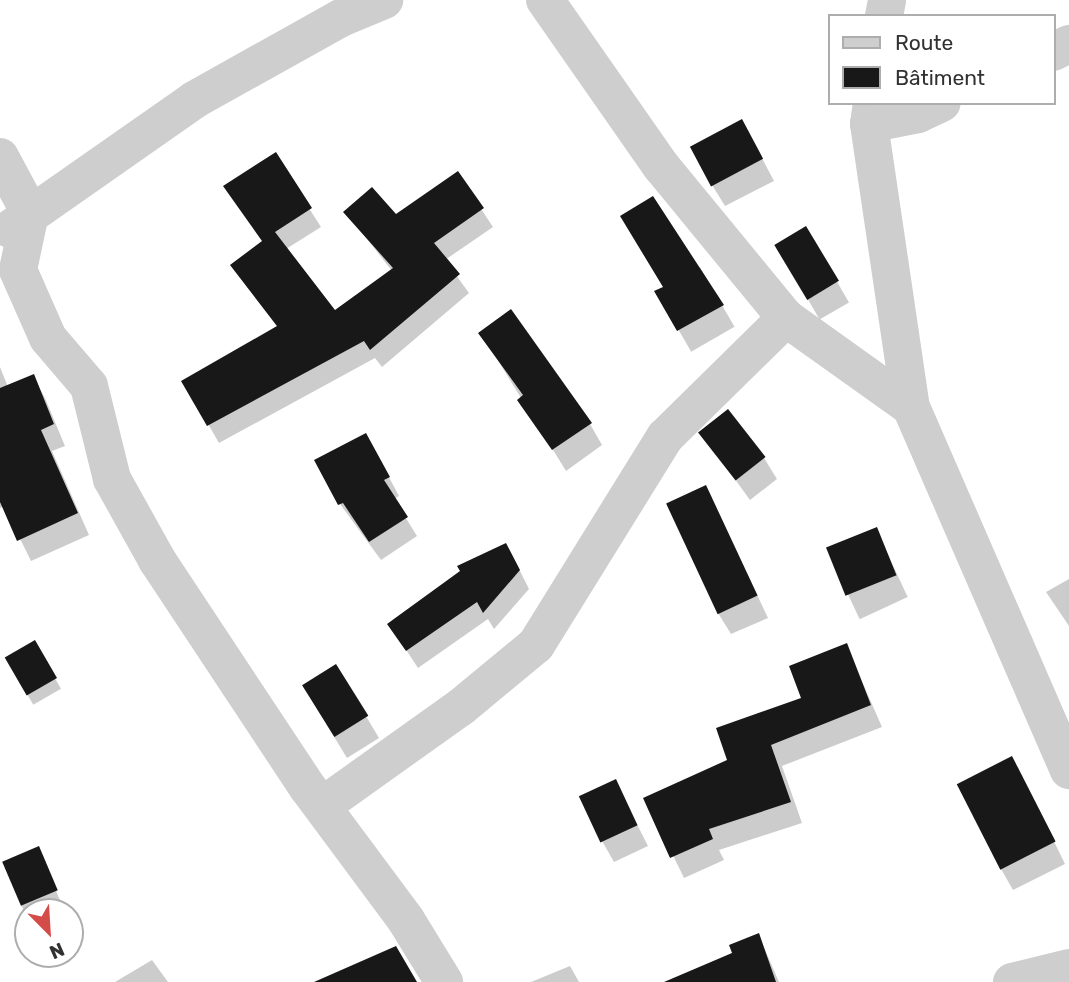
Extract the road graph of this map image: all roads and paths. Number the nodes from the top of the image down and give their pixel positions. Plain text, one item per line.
1 (384, 0) edge
2 (545, 0) edge
3 (938, 105) edge
4 (870, 114) edge
5 (0, 157) edge
6 (30, 213) junction
7 (0, 237) edge
8 (786, 318) junction
9 (911, 407) junction
10 (1069, 770) edge
11 (322, 806) junction
12 (1069, 968) edge
13 (444, 982) edge
14 (1012, 982) edge

1 - 6 street
2 - 8 street
3 - 4 street
4 - 9 street
5 - 6 street
6 - 7 street
6 - 11 street
8 - 9 street
8 - 11 street
9 - 10 street
11 - 13 street
12 - 14 street

